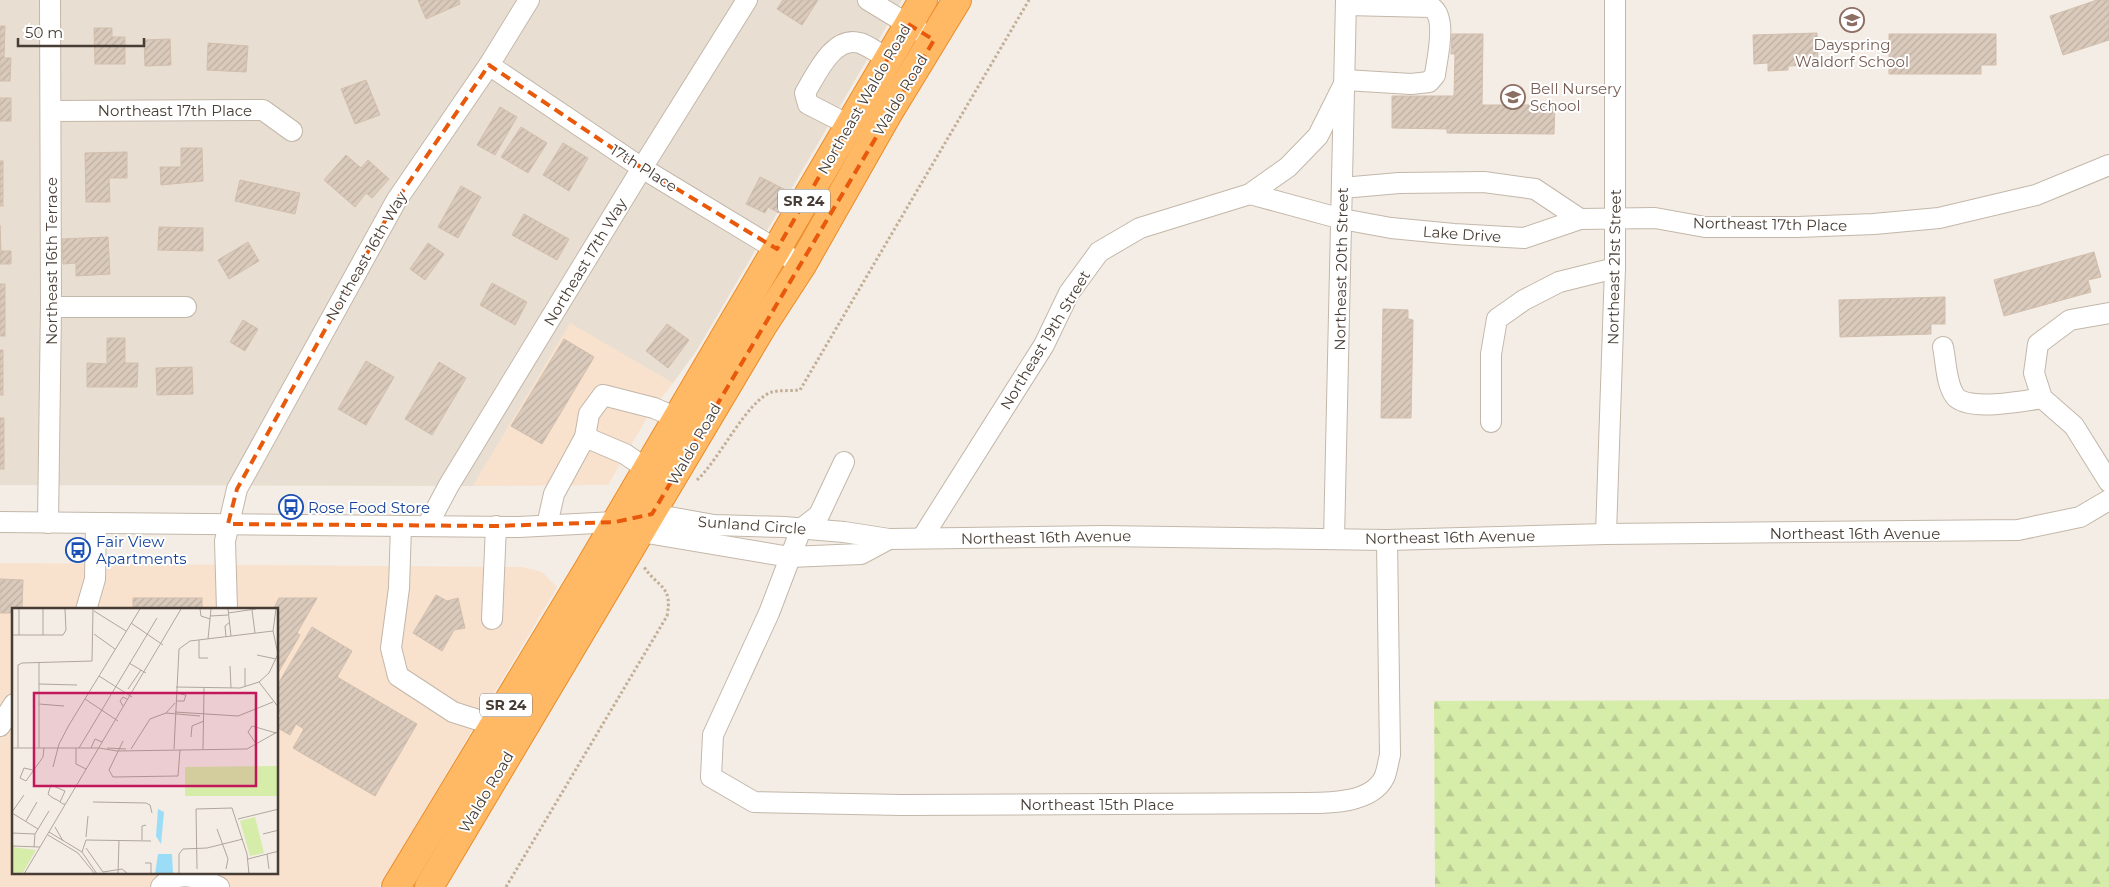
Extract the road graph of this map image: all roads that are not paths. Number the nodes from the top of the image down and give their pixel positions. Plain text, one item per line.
1 (50, 0) edge
2 (528, 0) edge
3 (747, 0) edge
4 (868, 0) edge
5 (922, 0) edge
6 (957, 0) edge
7 (1616, 0) edge
8 (1346, 3) edge
9 (908, 24) junction
10 (934, 40) junction
11 (888, 58) junction
12 (489, 65) junction
13 (1344, 82) junction
14 (51, 111) junction
15 (849, 125) junction
16 (292, 131) dead end
17 (2109, 165) edge
18 (642, 168) junction
19 (1342, 188) junction
20 (1250, 194) junction
21 (1614, 218) junction
22 (1342, 219) junction
23 (1580, 219) junction
24 (777, 249) junction
25 (802, 265) junction
26 (1615, 268) junction
27 (51, 307) junction
28 (186, 307) dead end
29 (2109, 313) edge
30 (1943, 347) dead end
31 (700, 378) joint
32 (2042, 398) junction
33 (676, 418) junction
34 (1491, 422) dead end
35 (585, 437) junction
36 (844, 462) dead end
37 (647, 469) junction
38 (2109, 482) edge
39 (2109, 500) edge
40 (0, 522) edge
41 (614, 522) junction
42 (48, 523) junction
43 (96, 523) junction
44 (646, 523) junction
45 (228, 524) junction
46 (401, 526) junction
47 (427, 526) junction
48 (496, 526) junction
49 (547, 526) junction
50 (801, 528) junction
51 (1606, 534) junction
52 (922, 538) junction
53 (889, 539) junction
54 (1334, 539) junction
55 (1387, 540) junction
56 (790, 557) junction
57 (87, 608) edge
58 (227, 608) edge
59 (492, 618) dead end
60 (12, 707) edge
61 (494, 725) junction
62 (0, 726) edge
63 (213, 884) edge
64 (161, 887) edge
65 (396, 887) edge
66 (429, 887) edge

1 - 14 street, Northeast 16th Terrace
2 - 12 street, Northeast 16th Way
3 - 18 street, Northeast 17th Way
4 - 9 street
5 - 9 highway, Northeast Waldo Road / SR 24
6 - 10 highway, Waldo Road / SR 24
7 - 21 street, Northeast 21st Street
8 - 13 street, Northeast 20th Street
8 - 13 street
9 - 10 street
9 - 11 highway, Northeast Waldo Road / SR 24
10 - 25 highway, Waldo Road / SR 24
11 - 15 highway, Northeast Waldo Road / SR 24
11 - 15 street
12 - 18 street, 17th Place
12 - 45 street, Northeast 16th Way
13 - 19 street, Northeast 20th Street
13 - 20 street, Northeast 19th Street
14 - 16 street, Northeast 17th Place
14 - 27 street, Northeast 16th Terrace
15 - 24 highway, Northeast Waldo Road / SR 24
17 - 21 street, Northeast 17th Place
18 - 24 street, 17th Place
18 - 47 street, Northeast 17th Way
19 - 22 street, Northeast 20th Street
19 - 23 street
20 - 22 street, Lake Drive
20 - 52 street, Northeast 19th Street
21 - 23 street, Northeast 17th Place
21 - 26 street, Northeast 21st Street
22 - 23 street, Lake Drive
22 - 54 street, Northeast 20th Street
24 - 25 street, 17th Place
24 - 31 highway, Northeast Waldo Road / SR 24
25 - 44 highway, Waldo Road / SR 24
26 - 34 street
26 - 51 street, Northeast 21st Street
27 - 28 street
27 - 42 street, Northeast 16th Terrace
29 - 32 street
30 - 32 street
31 - 33 highway, Waldo Road / SR 24
32 - 38 street
33 - 35 street
33 - 37 highway, Waldo Road / SR 24
35 - 37 street
35 - 49 street
36 - 50 street
37 - 41 highway, Waldo Road / SR 24
39 - 51 street, Northeast 16th Avenue
40 - 42 street
41 - 44 street, Sunland Circle
41 - 49 street
41 - 61 highway, Waldo Road / SR 24
42 - 43 street
43 - 45 street
43 - 57 street
44 - 50 street, Sunland Circle
44 - 56 street, Sunland Circle
44 - 66 highway, Waldo Road / SR 24
45 - 46 street
45 - 58 street, Northeast 16th Way
46 - 47 street
46 - 61 street
47 - 48 street
48 - 49 street
48 - 59 street
50 - 53 street, Sunland Circle
50 - 56 street
51 - 55 street, Northeast 16th Avenue
52 - 53 street, Northeast 16th Avenue
52 - 54 street, Northeast 16th Avenue
53 - 56 street, Northeast 16th Avenue
54 - 55 street, Northeast 16th Avenue
55 - 56 street, Northeast 15th Place
60 - 62 street
61 - 65 highway, Waldo Road / SR 24
63 - 64 street

